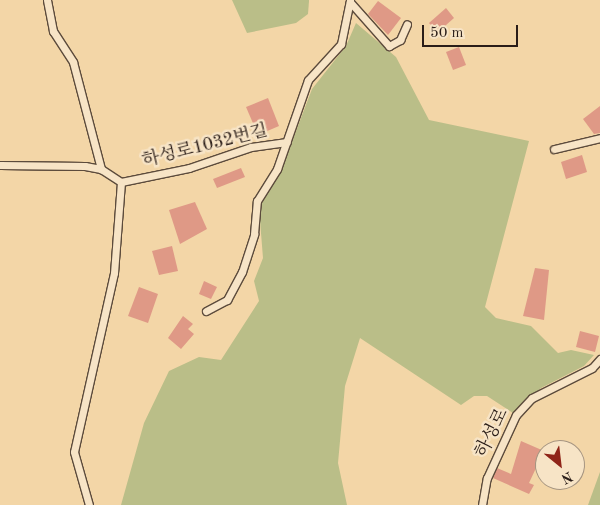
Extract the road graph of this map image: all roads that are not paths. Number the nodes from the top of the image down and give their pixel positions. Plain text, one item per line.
1 (47, 0) edge
2 (350, 1) edge
3 (407, 24) dead end
4 (600, 138) edge
5 (287, 142) junction
6 (554, 149) dead end
7 (0, 164) edge
8 (101, 169) junction
9 (120, 182) junction
10 (206, 311) dead end
11 (600, 359) edge
12 (89, 505) edge
13 (482, 505) edge

1 - 8 lane
2 - 3 lane
2 - 5 lane, 하성로1032번길
4 - 6 lane
5 - 9 lane, 하성로1032번길
5 - 10 lane
7 - 8 lane
8 - 9 lane
9 - 12 lane
11 - 13 lane, 하성로

